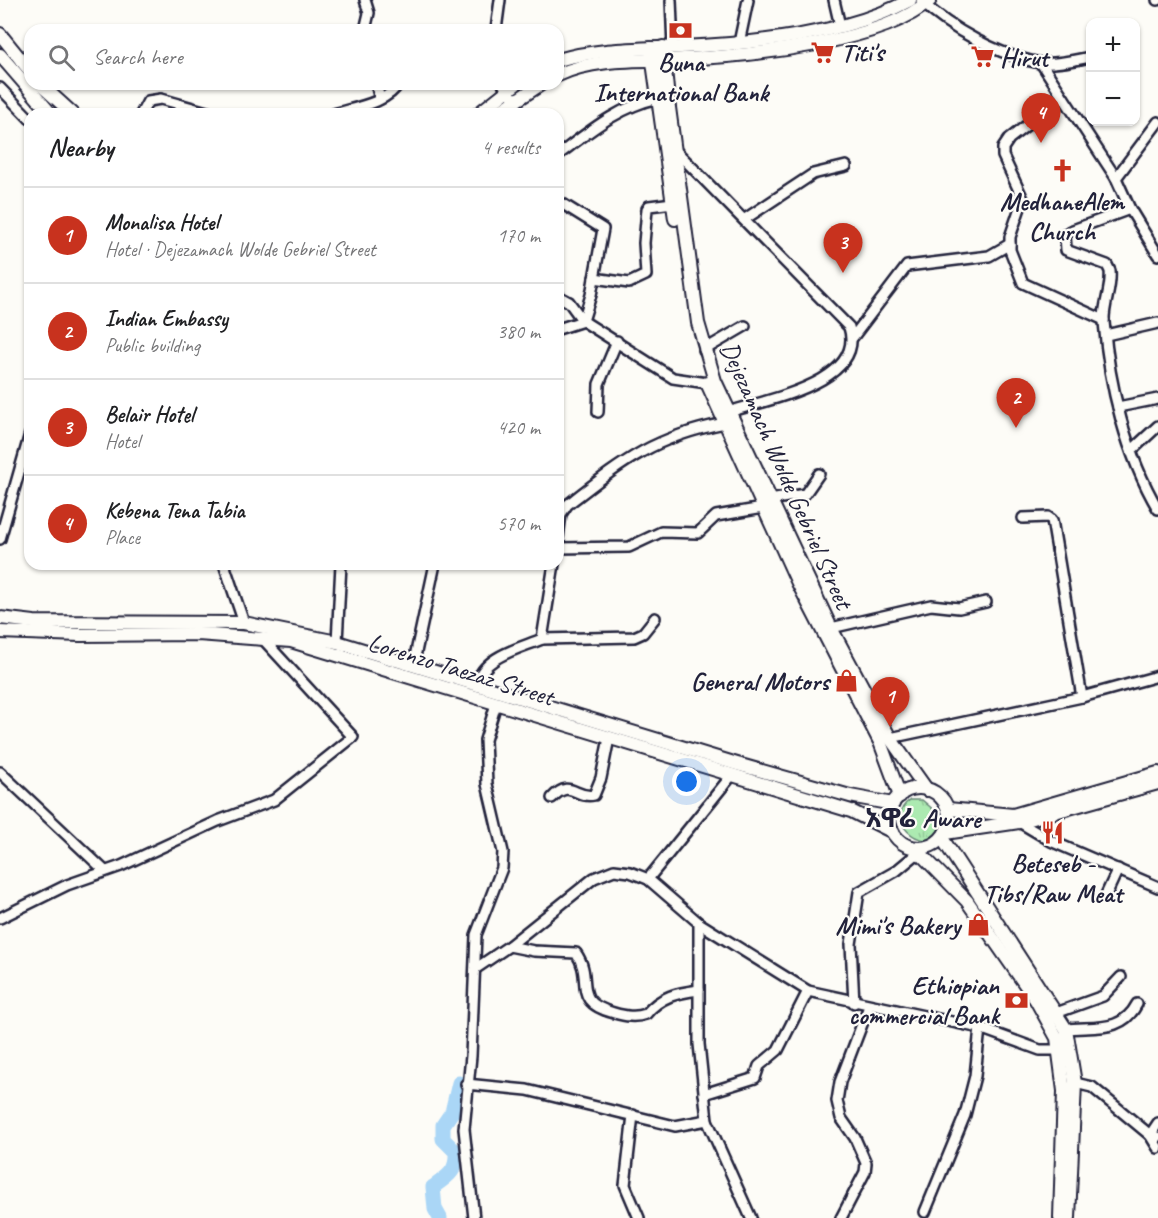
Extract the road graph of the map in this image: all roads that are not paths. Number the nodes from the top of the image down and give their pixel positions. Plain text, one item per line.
1 (365, 0) edge
2 (500, 0) edge
3 (671, 0) edge
4 (748, 0) edge
5 (834, 0) edge
6 (910, 0) edge
7 (925, 2) edge
8 (367, 24) edge
9 (497, 24) edge
10 (840, 26) junction
11 (0, 34) edge
12 (739, 43) junction
13 (661, 53) junction
14 (0, 55) edge
15 (1086, 57) edge
16 (564, 58) edge
17 (1041, 63) junction
18 (24, 64) edge
19 (564, 73) edge
20 (24, 83) edge
21 (0, 88) edge
22 (30, 90) edge
23 (47, 90) edge
24 (378, 90) edge
25 (394, 90) edge
26 (505, 90) edge
27 (511, 90) edge
28 (531, 90) edge
29 (1063, 97) junction
30 (658, 98) junction
31 (380, 99) junction
32 (515, 100) junction
33 (46, 108) edge
34 (66, 108) edge
35 (144, 108) edge
36 (193, 108) edge
37 (352, 108) edge
38 (485, 108) edge
39 (504, 108) edge
40 (516, 108) edge
41 (24, 113) edge
42 (1158, 122) edge
43 (564, 150) edge
44 (675, 150) junction
45 (846, 166) dead end
46 (1116, 178) junction
47 (672, 203) junction
48 (564, 205) edge
49 (1130, 209) junction
50 (745, 219) junction
51 (1153, 239) edge
52 (1010, 244) junction
53 (1158, 255) edge
54 (594, 278) junction
55 (564, 299) edge
56 (1104, 320) junction
57 (583, 321) junction
58 (1158, 323) edge
59 (745, 326) dead end
60 (564, 327) edge
61 (1106, 335) junction
62 (853, 337) junction
63 (617, 341) junction
64 (704, 350) junction
65 (707, 383) junction
66 (1158, 399) edge
67 (1118, 407) junction
68 (598, 412) dead end
69 (727, 418) junction
70 (1158, 426) edge
71 (1132, 450) junction
72 (24, 455) edge
73 (819, 474) dead end
74 (766, 504) junction
75 (1158, 509) edge
76 (564, 510) edge
77 (1023, 518) dead end
78 (0, 539) edge
79 (564, 548) edge
80 (226, 570) edge
81 (341, 570) edge
82 (434, 570) edge
83 (553, 570) edge
84 (986, 602) dead end
85 (0, 618) edge
86 (655, 618) dead end
87 (244, 623) junction
88 (831, 628) junction
89 (0, 632) edge
90 (260, 637) junction
91 (543, 639) junction
92 (337, 642) junction
93 (413, 666) junction
94 (1158, 676) edge
95 (476, 685) junction
96 (1082, 697) junction
97 (496, 704) junction
98 (542, 704) junction
99 (537, 717) junction
100 (609, 738) junction
101 (890, 738) junction
102 (0, 772) edge
103 (1158, 773) edge
104 (732, 775) junction
105 (1158, 783) edge
106 (927, 790) junction
107 (552, 798) dead end
108 (897, 800) junction
109 (948, 809) junction
110 (1019, 822) junction
111 (893, 832) junction
112 (944, 836) junction
113 (917, 850) junction
114 (1118, 868) junction
115 (105, 871) junction
116 (648, 879) junction
117 (1158, 887) edge
118 (1105, 897) dead end
119 (0, 918) edge
120 (699, 923) junction
121 (509, 946) junction
122 (475, 969) junction
123 (1121, 977) dead end
124 (699, 990) junction
125 (808, 991) junction
126 (854, 1002) junction
127 (1137, 1004) dead end
128 (869, 1006) junction
129 (1056, 1014) junction
130 (980, 1028) junction
131 (1066, 1029) junction
132 (1061, 1050) junction
133 (1075, 1083) junction
134 (466, 1084) junction
135 (704, 1094) junction
136 (633, 1115) junction
137 (707, 1120) junction
138 (1158, 1123) edge
139 (1154, 1136) edge
140 (1158, 1148) edge
141 (925, 1212) dead end
142 (474, 1218) edge
143 (639, 1218) edge
144 (751, 1218) edge
145 (841, 1218) edge
146 (1060, 1218) edge
147 (1069, 1218) edge

1 - 8 street
2 - 9 street
3 - 13 street
4 - 12 street
5 - 10 street
6 - 10 main road
7 - 13 main road
7 - 17 street
10 - 12 main road
11 - 18 main road
12 - 13 main road
13 - 16 main road
13 - 19 main road
13 - 30 main road, Dejezamach Wolde Gebriel Street
13 - 44 main road, Dejezamach Wolde Gebriel Street
14 - 20 main road
15 - 17 street
17 - 29 street
21 - 41 street
22 - 33 main road
23 - 34 main road
24 - 31 street
25 - 31 street
26 - 38 main road
27 - 32 street
28 - 32 main road
29 - 46 street
29 - 52 street
30 - 43 street
30 - 47 main road, Dejezamach Wolde Gebriel Street
31 - 37 street
32 - 39 main road
32 - 40 street
35 - 36 street
42 - 46 street
44 - 50 street
44 - 64 main road, Dejezamach Wolde Gebriel Street
45 - 50 street
46 - 49 street
47 - 54 street
47 - 65 main road, Dejezamach Wolde Gebriel Street
48 - 54 street
49 - 51 street
49 - 56 street
50 - 62 street
51 - 53 street
52 - 56 street
52 - 62 street
54 - 57 street
55 - 57 street
56 - 61 street
57 - 60 street
57 - 63 street
58 - 61 street
59 - 64 street
61 - 67 street
62 - 69 street
63 - 65 street
63 - 68 street
64 - 69 main road, Dejezamach Wolde Gebriel Street
65 - 69 main road, Dejezamach Wolde Gebriel Street
66 - 67 street
67 - 71 street
69 - 74 main road, Dejezamach Wolde Gebriel Street
69 - 76 street
70 - 71 street
71 - 75 street
72 - 78 street
73 - 74 street
74 - 79 street
74 - 88 main road, Dejezamach Wolde Gebriel Street
74 - 108 main road, Dejezamach Wolde Gebriel Street
77 - 96 street
80 - 87 street
81 - 92 street
82 - 93 street
83 - 91 street
84 - 88 street
85 - 87 main road, Lorenzo Taezaz Street
86 - 91 street
87 - 92 main road, Lorenzo Taezaz Street
88 - 101 main road, Dejezamach Wolde Gebriel Street
89 - 90 main road, Lorenzo Taezaz Street
90 - 97 main road, Lorenzo Taezaz Street
90 - 115 street
91 - 95 street
92 - 93 main road, Lorenzo Taezaz Street
93 - 95 main road, Lorenzo Taezaz Street
94 - 96 street
95 - 98 main road, Lorenzo Taezaz Street
96 - 101 street
97 - 99 main road, Lorenzo Taezaz Street
97 - 122 street
98 - 99 main road
98 - 108 main road, Lorenzo Taezaz Street
99 - 100 main road, Lorenzo Taezaz Street
100 - 104 main road, Lorenzo Taezaz Street
100 - 107 street
101 - 106 main road, Dejezamach Wolde Gebriel Street
102 - 115 street
103 - 109 main road
104 - 111 main road, Lorenzo Taezaz Street
104 - 116 street
105 - 110 main road
106 - 108 main road
106 - 109 main road
108 - 111 main road
109 - 112 main road
110 - 112 main road
110 - 114 street
111 - 113 main road
112 - 113 main road
112 - 129 main road
113 - 126 street
113 - 132 main road
114 - 117 street
114 - 118 street
115 - 119 street
116 - 120 street
116 - 121 street
120 - 124 street
120 - 125 street
121 - 122 street
121 - 124 street
122 - 134 street
123 - 129 street
124 - 135 street
125 - 126 street
125 - 135 street
126 - 128 street
127 - 131 street
128 - 130 street
128 - 145 street
129 - 131 main road
130 - 132 street
130 - 141 street
131 - 133 main road
132 - 146 main road
133 - 139 street
133 - 147 main road
134 - 136 street
134 - 142 street
135 - 137 street
136 - 137 street
136 - 143 street
137 - 144 street
138 - 139 street
139 - 140 street

